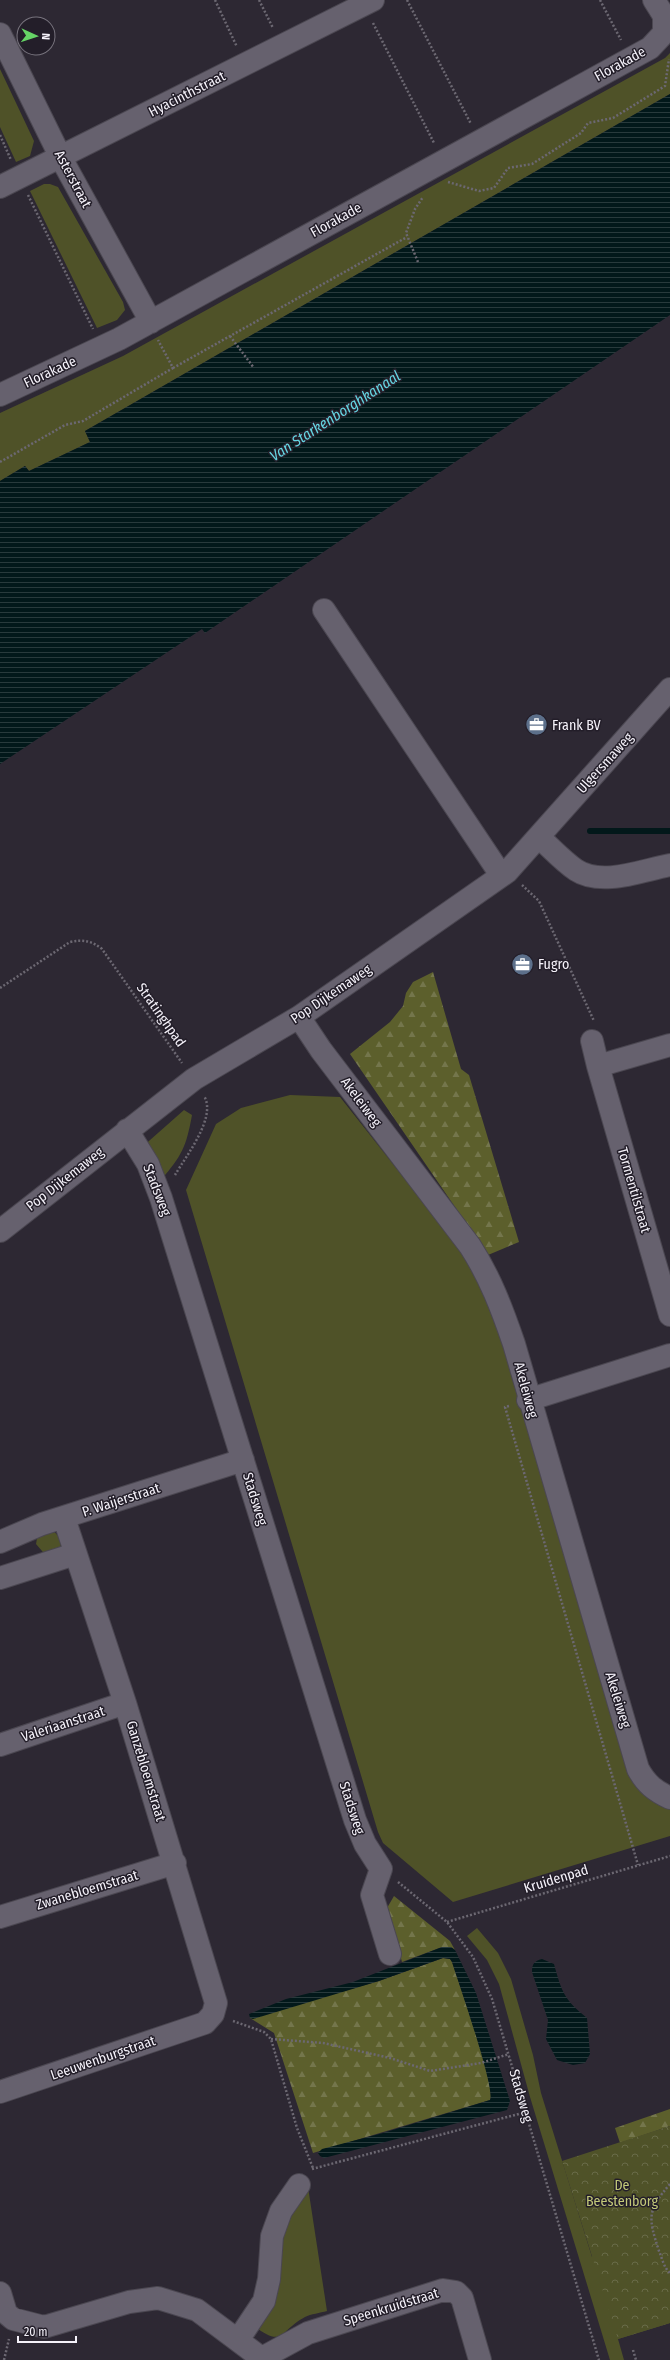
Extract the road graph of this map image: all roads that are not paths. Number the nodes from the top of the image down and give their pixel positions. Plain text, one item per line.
1 (654, 0) edge
2 (368, 2) edge
3 (0, 34) edge
4 (667, 34) edge
5 (62, 158) junction
6 (0, 188) edge
7 (151, 322) junction
8 (0, 395) edge
9 (324, 610) dead end
10 (670, 689) edge
11 (539, 837) junction
12 (670, 865) edge
13 (504, 874) junction
14 (299, 1017) junction
15 (592, 1041) road end
16 (670, 1045) edge
17 (598, 1066) junction
18 (127, 1130) junction
19 (0, 1231) edge
20 (670, 1315) edge
21 (670, 1355) edge
22 (528, 1400) junction
23 (243, 1460) junction
24 (64, 1518) junction
25 (0, 1542) edge
26 (75, 1554) junction
27 (0, 1578) edge
28 (125, 1703) junction
29 (0, 1745) edge
30 (670, 1798) edge
31 (175, 1863) junction
32 (0, 1917) edge
33 (390, 1954) dead end
34 (209, 2019) joint
35 (0, 2092) edge
36 (299, 2185) road end
37 (0, 2293) edge
38 (238, 2340) junction
39 (263, 2359) edge
40 (480, 2360) edge

1 - 4 street
2 - 5 street, Hyacinthstraat
3 - 5 street, Asterstraat
4 - 7 street, Florakade
5 - 6 street, Hyacinthstraat
5 - 7 street, Asterstraat
7 - 8 street, Florakade
9 - 13 street
10 - 11 street, Ulgersmaweg
11 - 12 street
11 - 13 street, Pop Dijkemaweg
13 - 14 street, Pop Dijkemaweg
14 - 18 street, Pop Dijkemaweg
14 - 22 street, Akeleiweg
15 - 17 street, Tormentilstraat
16 - 17 street
17 - 20 street, Tormentilstraat
18 - 19 street, Pop Dijkemaweg
18 - 23 street, Stadsweg
21 - 22 street
22 - 30 street, Akeleiweg
23 - 24 street, P. Waijerstraat
23 - 33 street, Stadsweg
24 - 25 street, P. Waijerstraat
24 - 26 street, Ganzebloemstraat
26 - 27 street
26 - 28 street, Ganzebloemstraat
28 - 29 street, Valeriaanstraat
28 - 31 street, Ganzebloemstraat
31 - 32 street, Zwanebloemstraat
31 - 34 street, Ganzebloemstraat
34 - 35 street, Leeuwenburgstraat
36 - 38 street
37 - 38 street, Speenkruidstraat
38 - 39 street, Speenkruidstraat
39 - 40 street, Speenkruidstraat

